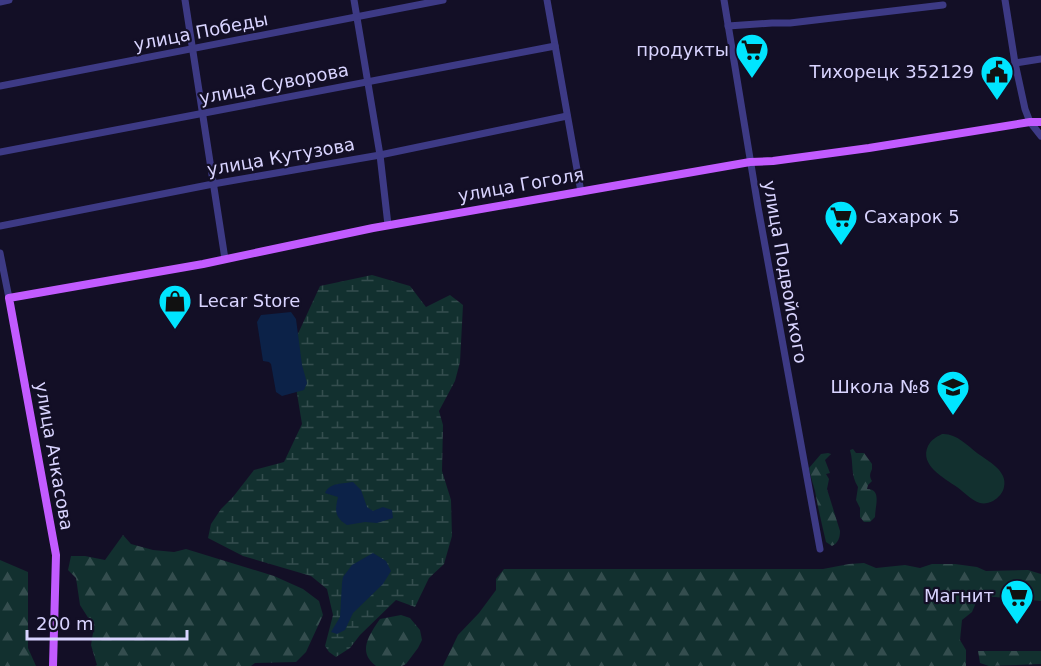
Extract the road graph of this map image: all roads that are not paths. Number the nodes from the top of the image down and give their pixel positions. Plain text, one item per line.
1 (9, 0) edge
2 (185, 0) edge
3 (354, 0) edge
4 (443, 0) edge
5 (547, 0) edge
6 (724, 0) edge
7 (1005, 0) edge
8 (0, 2) edge
9 (943, 5) dead end
10 (357, 17) junction
11 (728, 26) junction
12 (555, 46) junction
13 (192, 49) junction
14 (1041, 59) edge
15 (1015, 63) junction
16 (368, 81) junction
17 (0, 86) edge
18 (202, 113) junction
19 (567, 116) junction
20 (1030, 122) junction
21 (1041, 122) edge
22 (1041, 136) edge
23 (0, 152) edge
24 (380, 155) junction
25 (750, 162) junction
26 (213, 184) junction
27 (582, 192) junction
28 (388, 225) junction
29 (0, 226) edge
30 (0, 253) edge
31 (225, 259) junction
32 (9, 298) junction
33 (820, 549) dead end
34 (53, 666) edge

1 - 8 street
2 - 13 street
3 - 10 street
4 - 10 street, улица Победы
5 - 12 street
6 - 11 street, улица Подвойского
7 - 15 street
9 - 11 street
10 - 13 street, улица Победы
10 - 16 street
11 - 25 street, улица Подвойского
12 - 16 street, улица Суворова
12 - 19 street
13 - 17 street, улица Победы
13 - 18 street
14 - 15 street
15 - 20 street
16 - 18 street, улица Суворова
16 - 24 street
18 - 23 street, улица Суворова
18 - 26 street
19 - 24 street, улица Кутузова
19 - 27 street
20 - 21 main road, улица Гоголя
20 - 22 street
20 - 25 main road, улица Гоголя
24 - 26 street, улица Кутузова
24 - 28 street
25 - 27 main road, улица Гоголя
25 - 33 street, улица Подвойского
26 - 29 street, улица Кутузова
26 - 31 street
27 - 28 main road, улица Гоголя
28 - 31 main road, улица Гоголя
30 - 32 street, улица Ачкасова
31 - 32 main road, улица Гоголя
32 - 34 main road, улица Ачкасова

